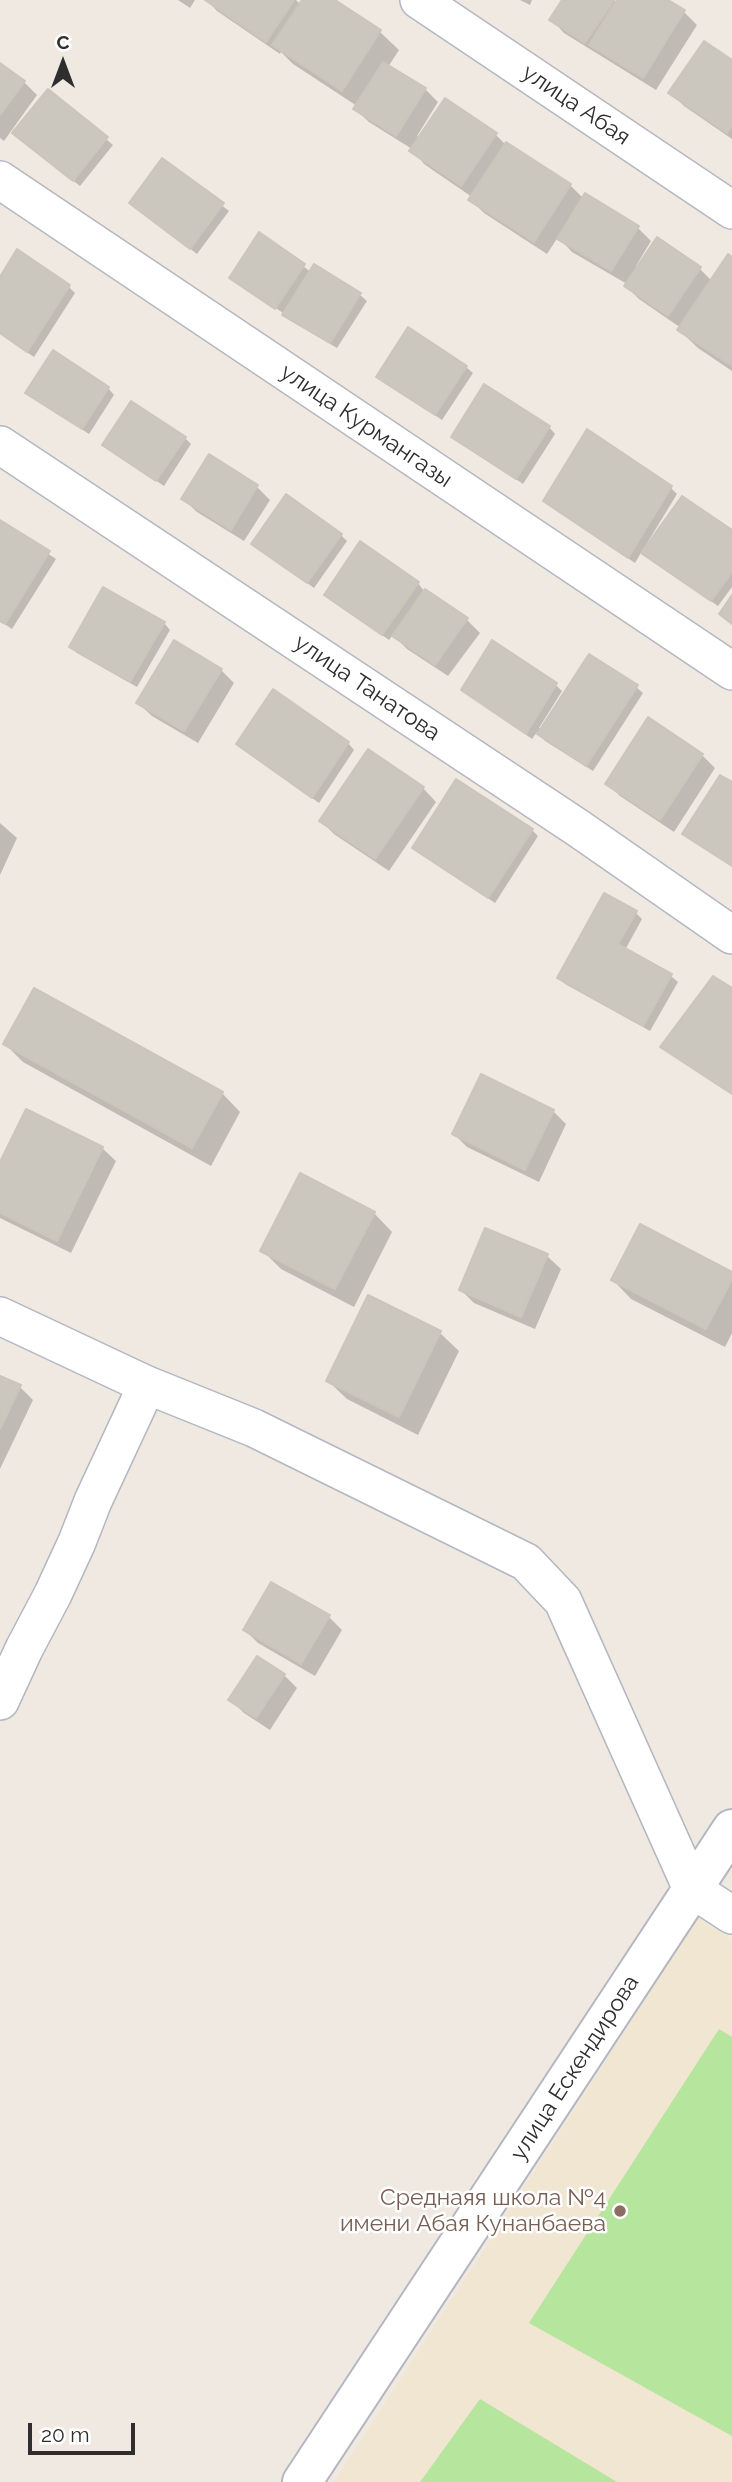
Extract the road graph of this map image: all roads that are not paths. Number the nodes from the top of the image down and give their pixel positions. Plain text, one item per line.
1 (419, 0) edge
2 (0, 180) edge
3 (732, 210) edge
4 (0, 445) edge
5 (732, 671) edge
6 (732, 936) edge
7 (0, 1316) edge
8 (147, 1385) junction
9 (0, 1701) edge
10 (732, 1829) edge
11 (692, 1889) junction
12 (732, 1914) edge
13 (302, 2482) edge

1 - 3 street, улица Абая
2 - 5 street, улица Курмангазы
4 - 6 street, улица Танатова
7 - 8 street
8 - 9 street
8 - 11 street
10 - 11 street, улица Ескендирова
11 - 12 street
11 - 13 street, улица Ескендирова

